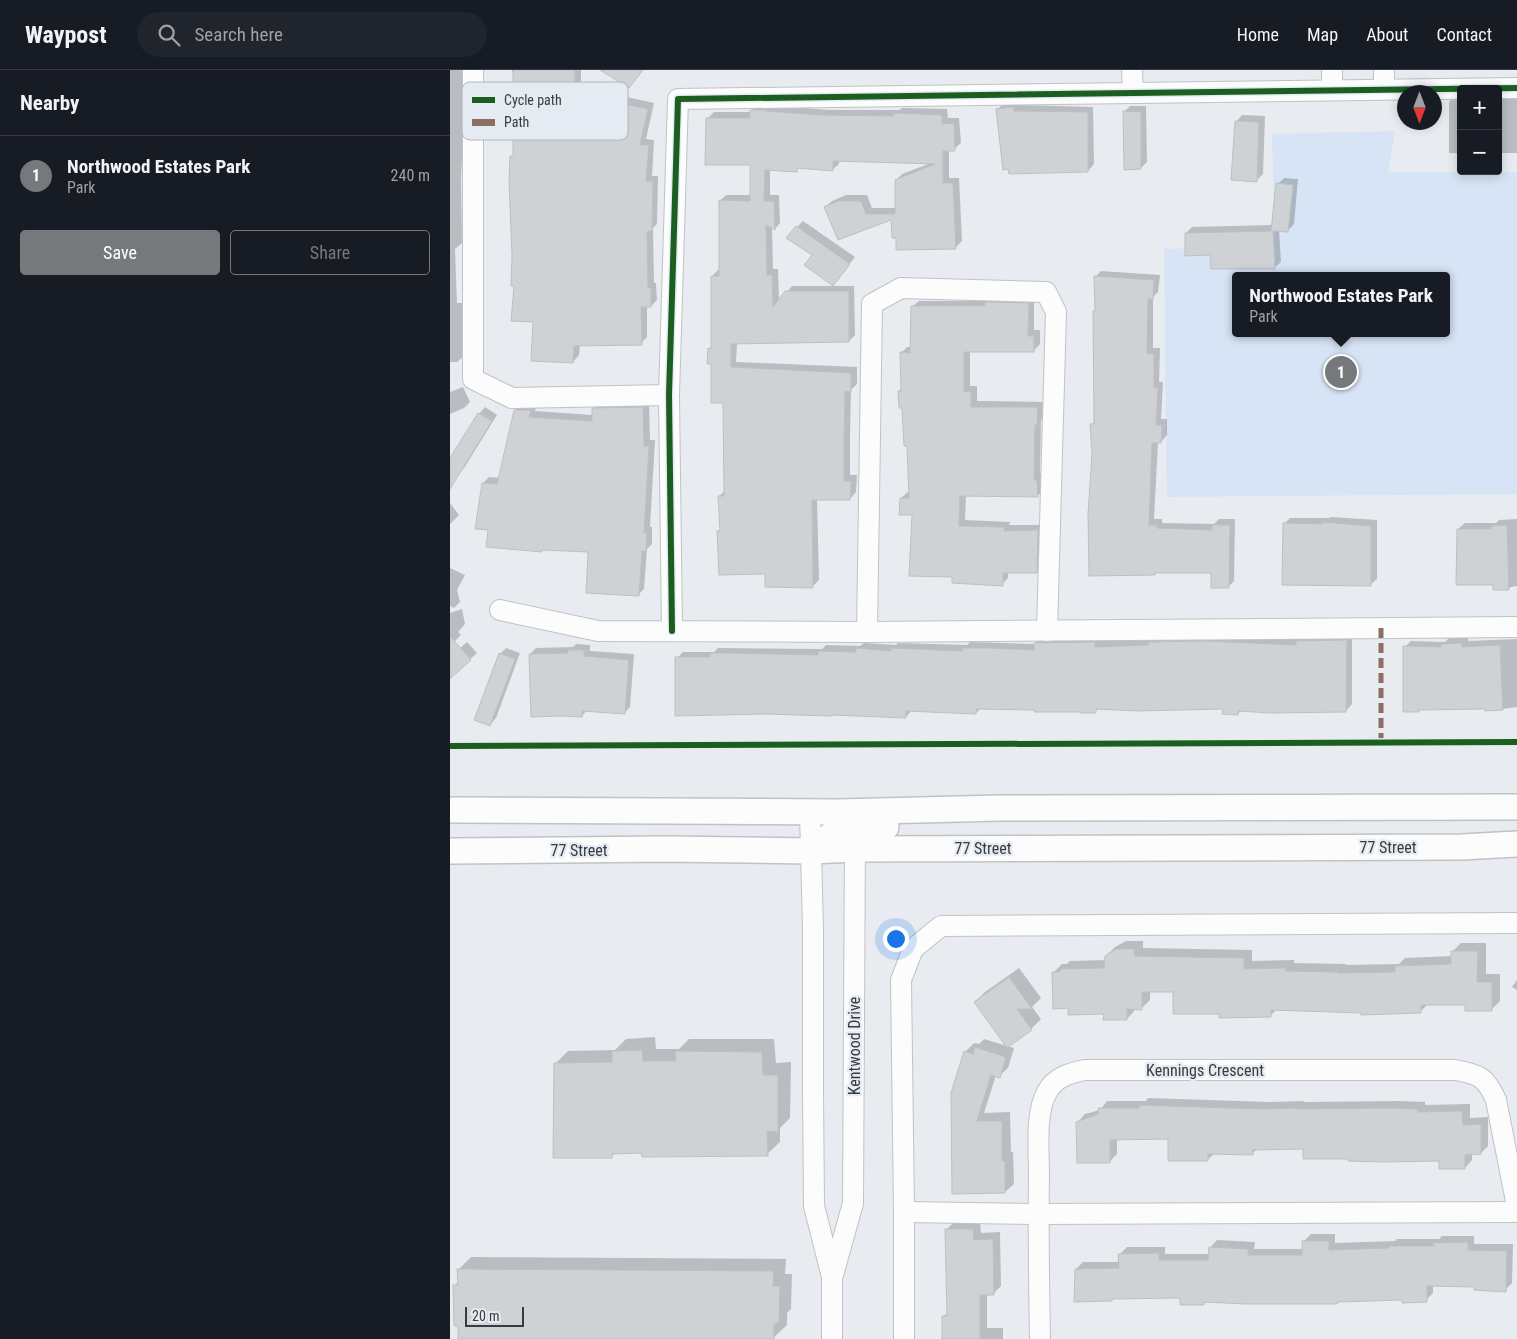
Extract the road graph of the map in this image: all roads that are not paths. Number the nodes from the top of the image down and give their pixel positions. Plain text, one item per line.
1 (1132, 70) edge
2 (1332, 70) edge
3 (1384, 80) edge
4 (1517, 88) edge
5 (1332, 90) junction
6 (1133, 93) junction
7 (473, 140) edge
8 (669, 395) junction
9 (500, 610) dead end
10 (1517, 627) edge
11 (672, 631) junction
12 (1047, 631) junction
13 (867, 632) junction
14 (1517, 807) edge
15 (457, 808) edge
16 (810, 812) junction
17 (854, 830) junction
18 (1517, 844) edge
19 (450, 851) edge
20 (811, 851) junction
21 (1517, 923) edge
22 (1517, 1206) edge
23 (904, 1212) junction
24 (1517, 1212) edge
25 (1039, 1214) junction
26 (832, 1277) junction
27 (832, 1339) edge
28 (904, 1339) edge
29 (1040, 1339) edge

1 - 6 street
2 - 5 street
3 - 4 street
3 - 5 street
5 - 6 street
6 - 8 street
7 - 8 street
8 - 11 street
9 - 11 street
10 - 12 street
11 - 13 street
12 - 13 street
12 - 13 street
14 - 17 main road
15 - 16 main road, 77 Street
16 - 17 main road, 77 Street
16 - 20 street, Kentwood Drive
17 - 18 main road, 77 Street
17 - 20 main road
17 - 26 street, Kentwood Drive
19 - 20 main road, 77 Street
20 - 26 street, Kentwood Drive
21 - 23 street
22 - 25 street, Kennings Crescent
23 - 25 street
23 - 28 street
24 - 25 street
25 - 29 street, Kennings Crescent
26 - 27 street, Kentwood Drive

